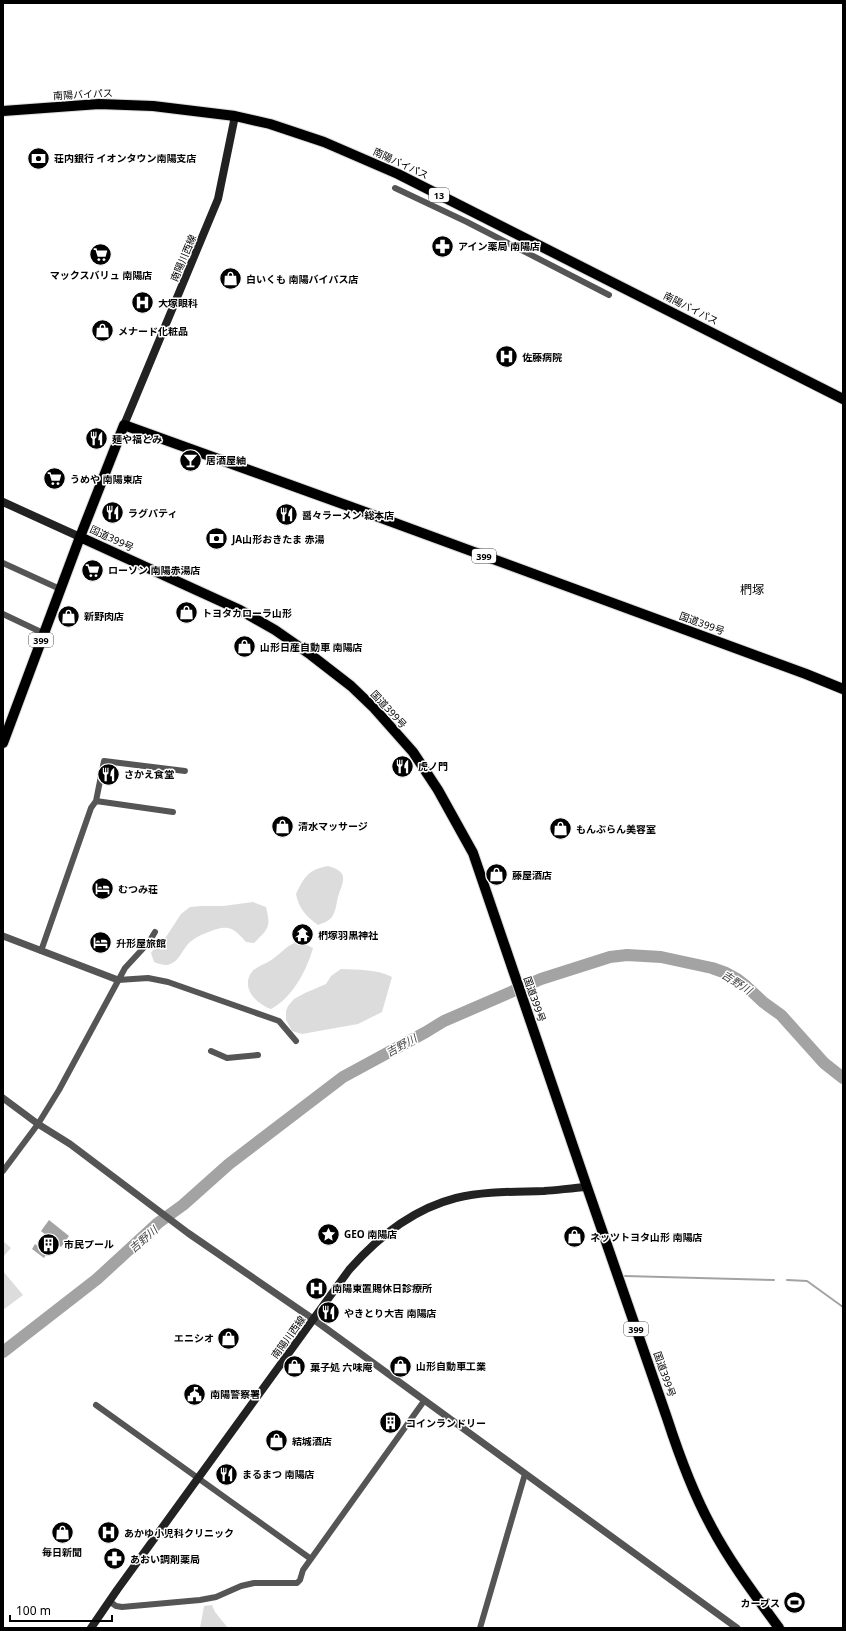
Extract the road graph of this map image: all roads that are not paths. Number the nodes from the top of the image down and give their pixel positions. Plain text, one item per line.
1 (3, 111) edge
2 (235, 116) junction
3 (395, 188) dead end
4 (609, 295) dead end
5 (843, 399) edge
6 (124, 425) junction
7 (3, 502) edge
8 (80, 537) junction
9 (3, 563) edge
10 (60, 589) junction
11 (3, 614) edge
12 (43, 633) junction
13 (843, 689) edge
14 (3, 743) edge
15 (185, 771) dead end
16 (96, 801) junction
17 (173, 812) dead end
18 (155, 932) dead end
19 (3, 936) edge
20 (41, 951) junction
21 (118, 980) junction
22 (296, 1041) dead end
23 (211, 1051) dead end
24 (258, 1055) dead end
25 (3, 1098) edge
26 (38, 1124) junction
27 (3, 1171) edge
28 (587, 1187) junction
29 (313, 1319) junction
30 (424, 1401) junction
31 (96, 1405) dead end
32 (525, 1474) junction
33 (198, 1478) junction
34 (311, 1559) junction
35 (109, 1601) junction
36 (91, 1628) edge
37 (480, 1628) edge
38 (737, 1628) edge
39 (778, 1628) edge

1 - 2 highway, 南陽バイパス / 13
2 - 5 highway, 南陽バイパス / 13
2 - 6 main road, 南陽川西線
3 - 4 street
6 - 8 highway, 国道399号 / 399
6 - 13 highway, 国道399号 / 399
7 - 8 main road
8 - 10 highway, 国道399号 / 399
8 - 28 highway, 国道399号 / 399
9 - 10 street
10 - 12 highway, 国道399号 / 399
11 - 12 street
12 - 14 highway, 国道399号 / 399
15 - 16 street
16 - 17 street
16 - 20 street
18 - 21 street
19 - 20 street
20 - 21 street
21 - 22 street
21 - 26 street
23 - 24 street
25 - 26 street
26 - 27 street
26 - 29 street
28 - 29 main road, 南陽川西線
28 - 39 highway, 国道399号 / 399
29 - 30 street
29 - 33 main road, 南陽川西線
30 - 32 street
30 - 34 street
31 - 33 street
32 - 37 street
32 - 38 street
33 - 34 street
33 - 35 main road, 南陽川西線
34 - 35 street
35 - 36 main road, 南陽川西線

